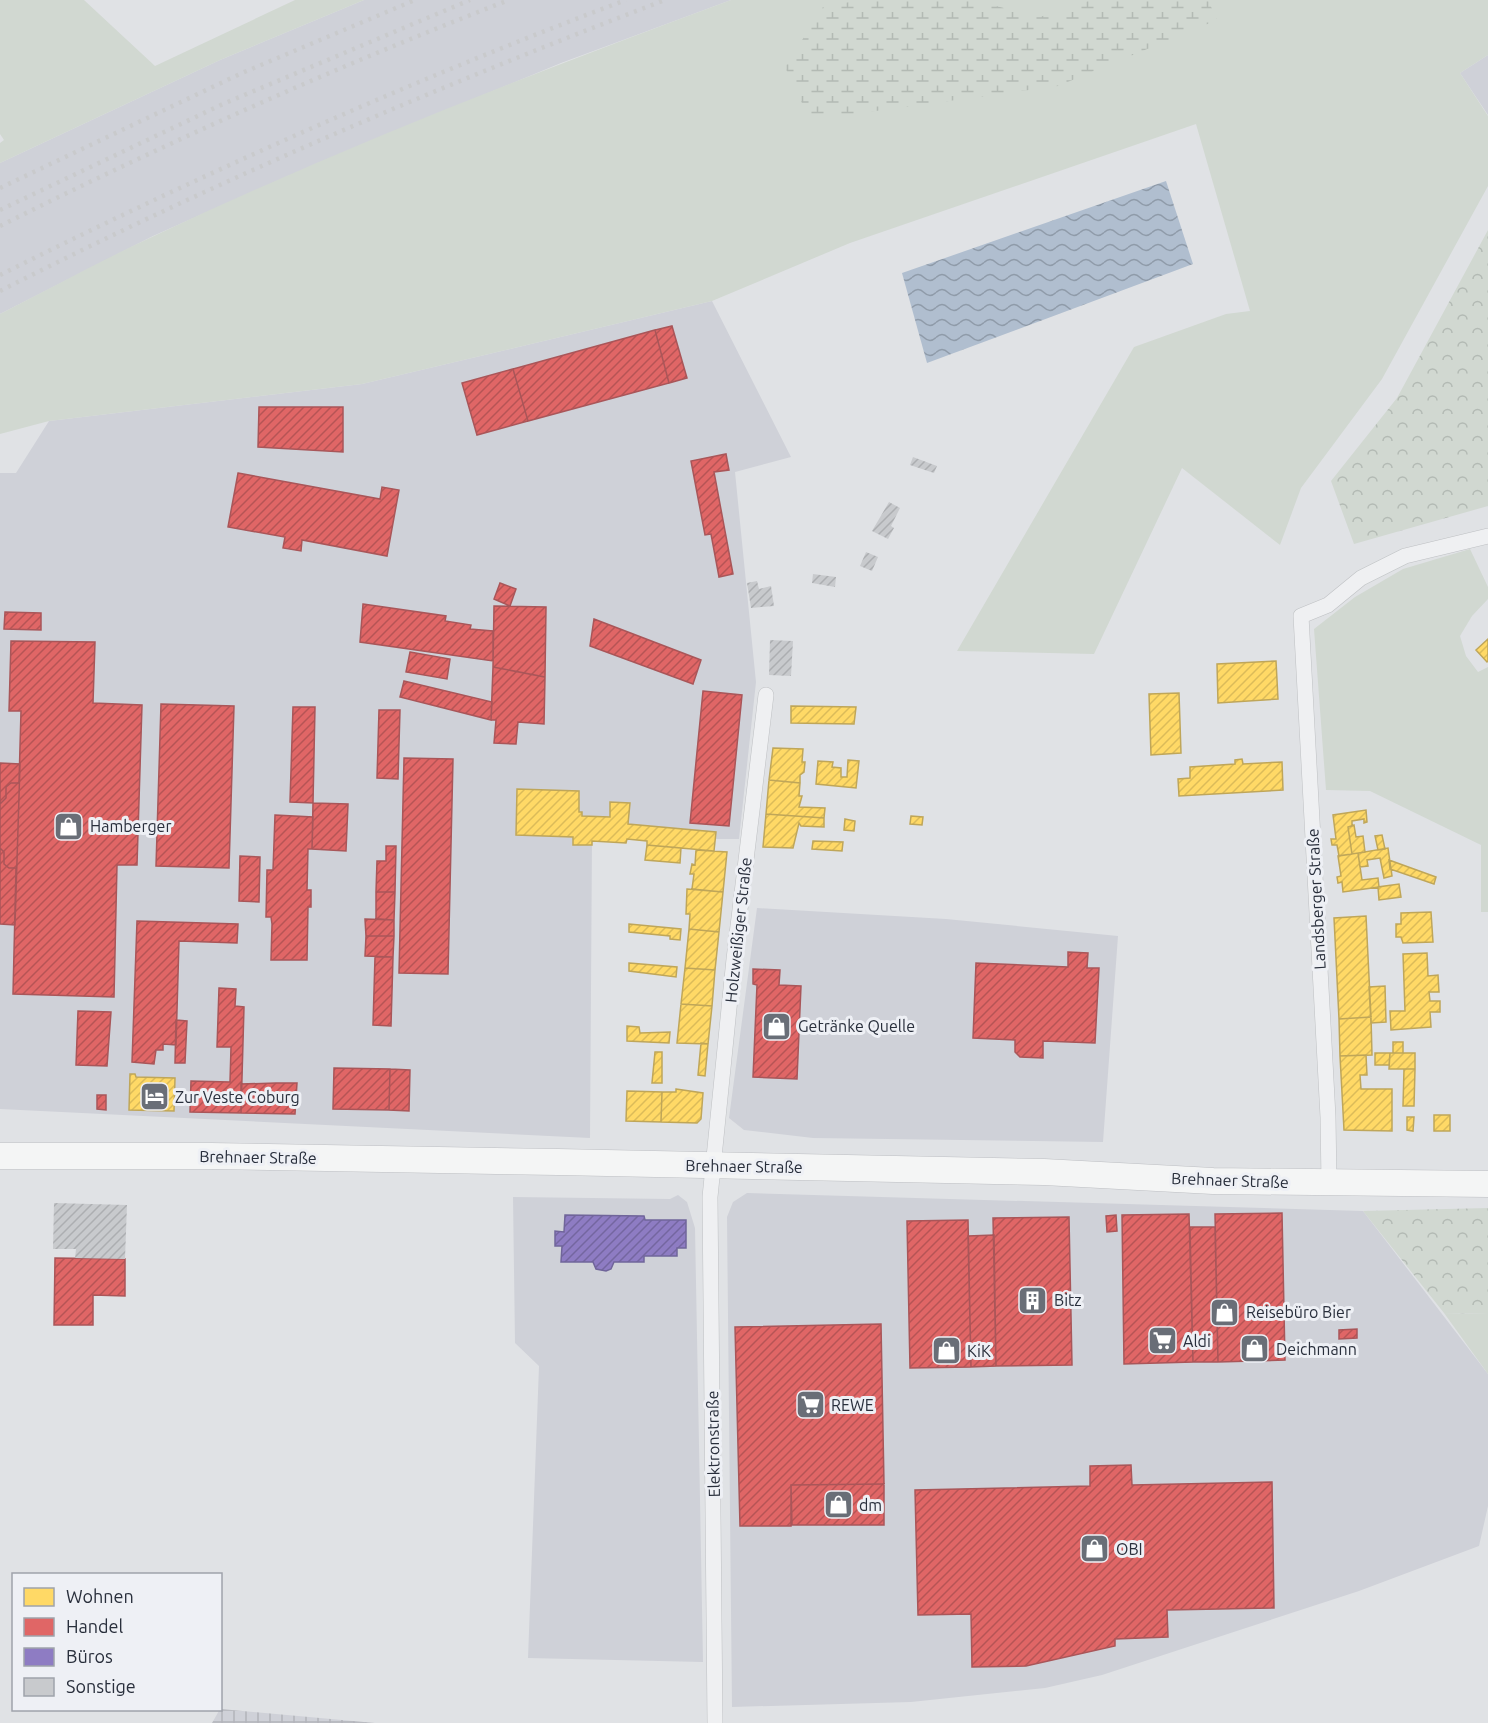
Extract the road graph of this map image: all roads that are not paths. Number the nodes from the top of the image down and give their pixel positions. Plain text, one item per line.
1 (1488, 536) edge
2 (765, 695) dead end
3 (0, 1156) edge
4 (715, 1166) junction
5 (1329, 1183) junction
6 (1488, 1184) edge
7 (715, 1723) edge

1 - 5 street, Landsberger Straße
2 - 4 street, Holzweißiger Straße
3 - 4 main road, Brehnaer Straße
4 - 5 main road, Brehnaer Straße
4 - 7 street, Elektronstraße
5 - 6 main road, Brehnaer Straße

